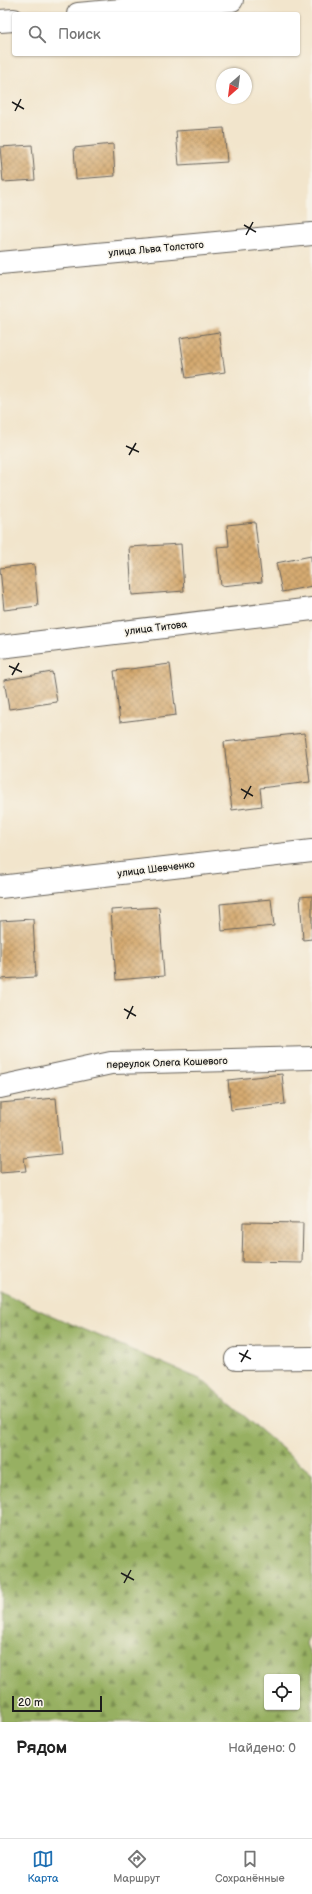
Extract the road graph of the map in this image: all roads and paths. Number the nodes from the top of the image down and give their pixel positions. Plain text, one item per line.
1 (232, 0) edge
2 (100, 12) edge
3 (12, 20) edge
4 (0, 21) edge
5 (312, 234) edge
6 (0, 263) edge
7 (312, 609) edge
8 (0, 647) edge
9 (312, 851) edge
10 (0, 887) edge
11 (312, 1058) edge
12 (0, 1088) edge
13 (312, 1358) edge
14 (236, 1359) dead end

1 - 2 street
3 - 4 street
5 - 6 street, улица Льва Толстого
7 - 8 street, улица Титова
9 - 10 street, улица Шевченко
11 - 12 street, переулок Олега Кошевого
13 - 14 street

